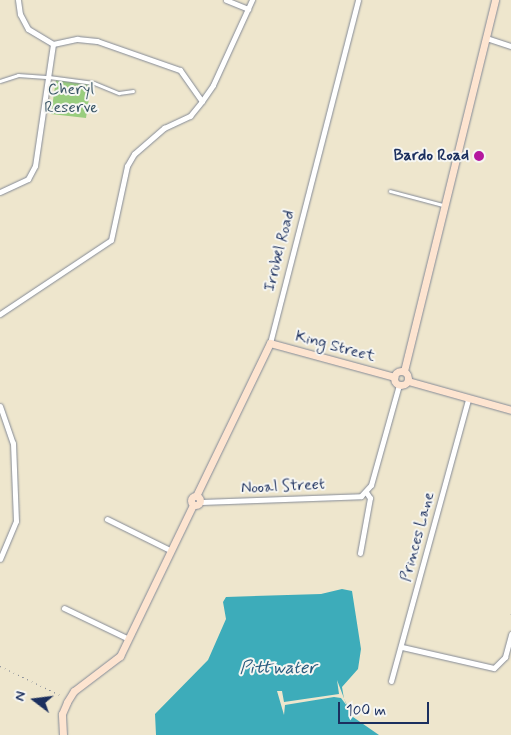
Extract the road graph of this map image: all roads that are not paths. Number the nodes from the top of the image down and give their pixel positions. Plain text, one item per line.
1 (18, 0) edge
2 (226, 0) edge
3 (252, 0) edge
4 (358, 0) edge
5 (495, 0) edge
6 (248, 9) junction
7 (486, 38) junction
8 (53, 44) junction
9 (511, 46) edge
10 (49, 77) junction
11 (0, 81) edge
12 (133, 91) dead end
13 (202, 101) junction
14 (390, 191) dead end
15 (0, 192) edge
16 (444, 205) junction
17 (0, 314) edge
18 (270, 344) junction
19 (404, 372) junction
20 (394, 377) junction
21 (408, 381) junction
22 (399, 385) junction
23 (468, 399) junction
24 (0, 406) edge
25 (511, 410) edge
26 (366, 492) junction
27 (197, 501) junction
28 (107, 519) dead end
29 (170, 550) junction
30 (360, 553) dead end
31 (0, 559) edge
32 (64, 608) dead end
33 (511, 634) edge
34 (127, 638) junction
35 (402, 646) junction
36 (391, 681) dead end
37 (63, 735) edge

1 - 8 street
2 - 6 street
3 - 6 street
4 - 18 street, Irrubel Road
5 - 7 street
6 - 13 street
7 - 9 street
7 - 16 street
8 - 10 street
8 - 13 street
10 - 11 lane
10 - 12 lane
10 - 15 street
13 - 17 street
14 - 16 lane
16 - 19 street
18 - 20 street, King Street
18 - 27 street, Irrubel Road
19 - 20 street
19 - 21 street
20 - 22 street
21 - 22 street
21 - 23 street
22 - 26 street
23 - 25 street
23 - 35 street, Princes Lane
24 - 31 street
26 - 27 street, Nooal Street
26 - 30 street
27 - 29 street, Irrubel Road
28 - 29 street
29 - 34 street, Irrubel Road
32 - 34 street
33 - 35 street
34 - 37 street, Irrubel Road
35 - 36 street, Princes Lane

